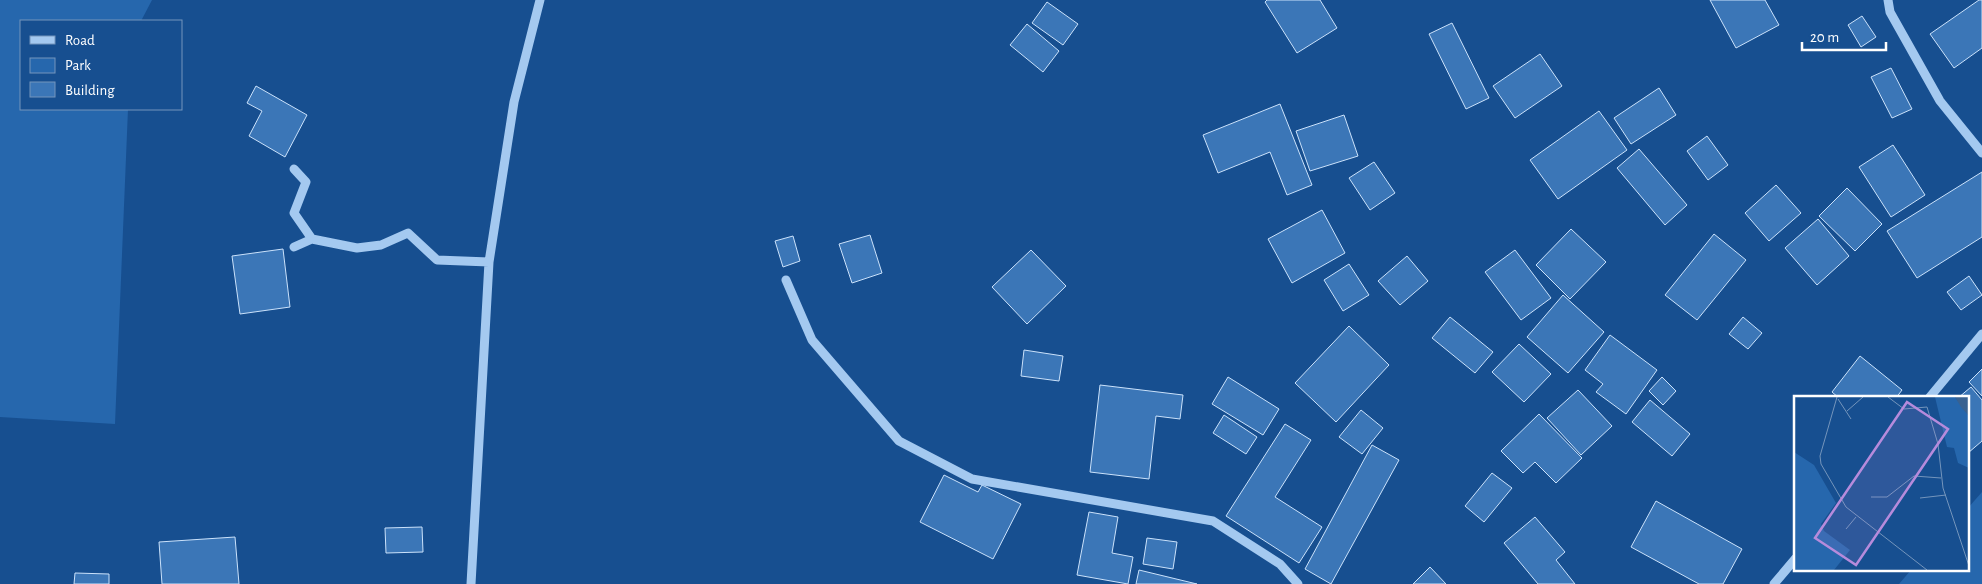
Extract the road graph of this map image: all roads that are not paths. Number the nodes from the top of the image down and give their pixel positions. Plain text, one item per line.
1 (540, 0) edge
2 (1888, 0) edge
3 (1982, 153) edge
4 (294, 169) dead end
5 (312, 239) junction
6 (294, 246) dead end
7 (489, 262) junction
8 (786, 280) dead end
9 (1982, 334) edge
10 (1931, 396) edge
11 (1794, 560) edge
12 (471, 584) edge
13 (1298, 584) edge
14 (1774, 584) edge

1 - 7 street
2 - 3 street
4 - 5 street
5 - 6 street
5 - 7 street
7 - 12 street
8 - 13 street
9 - 10 street
11 - 14 street

